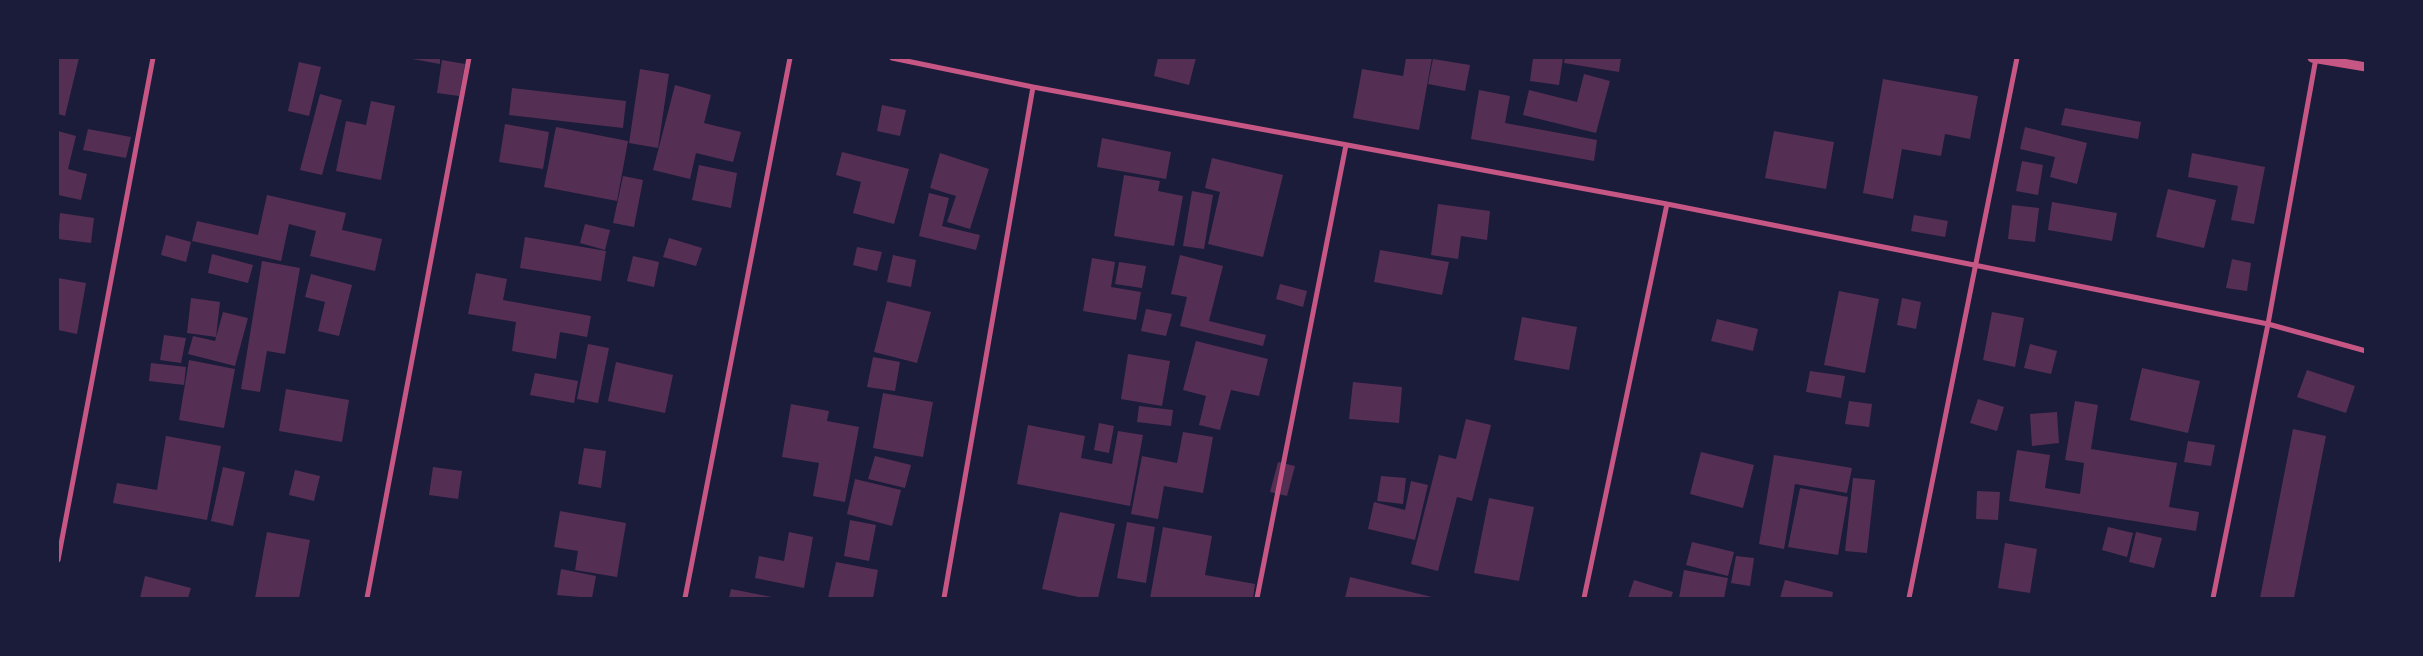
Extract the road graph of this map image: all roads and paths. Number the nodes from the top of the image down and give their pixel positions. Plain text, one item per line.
1 (153, 58) edge
2 (469, 58) edge
3 (790, 58) edge
4 (892, 58) edge
5 (2017, 58) edge
6 (2314, 58) edge
7 (2366, 67) edge
8 (1033, 87) junction
9 (1346, 145) junction
10 (1666, 204) junction
11 (1974, 265) junction
12 (2268, 324) junction
13 (2366, 351) edge
14 (58, 560) edge
15 (367, 598) edge
16 (685, 598) edge
17 (944, 598) edge
18 (1257, 598) edge
19 (1584, 598) edge
20 (1909, 598) edge
21 (2214, 598) edge

1 - 14 street
2 - 15 street
3 - 16 street
4 - 8 street
5 - 11 street
6 - 7 street
6 - 12 street
8 - 9 street
8 - 17 street
9 - 10 street
9 - 18 street
10 - 11 street
10 - 19 street
11 - 12 street
11 - 20 street
12 - 13 street
12 - 21 street

